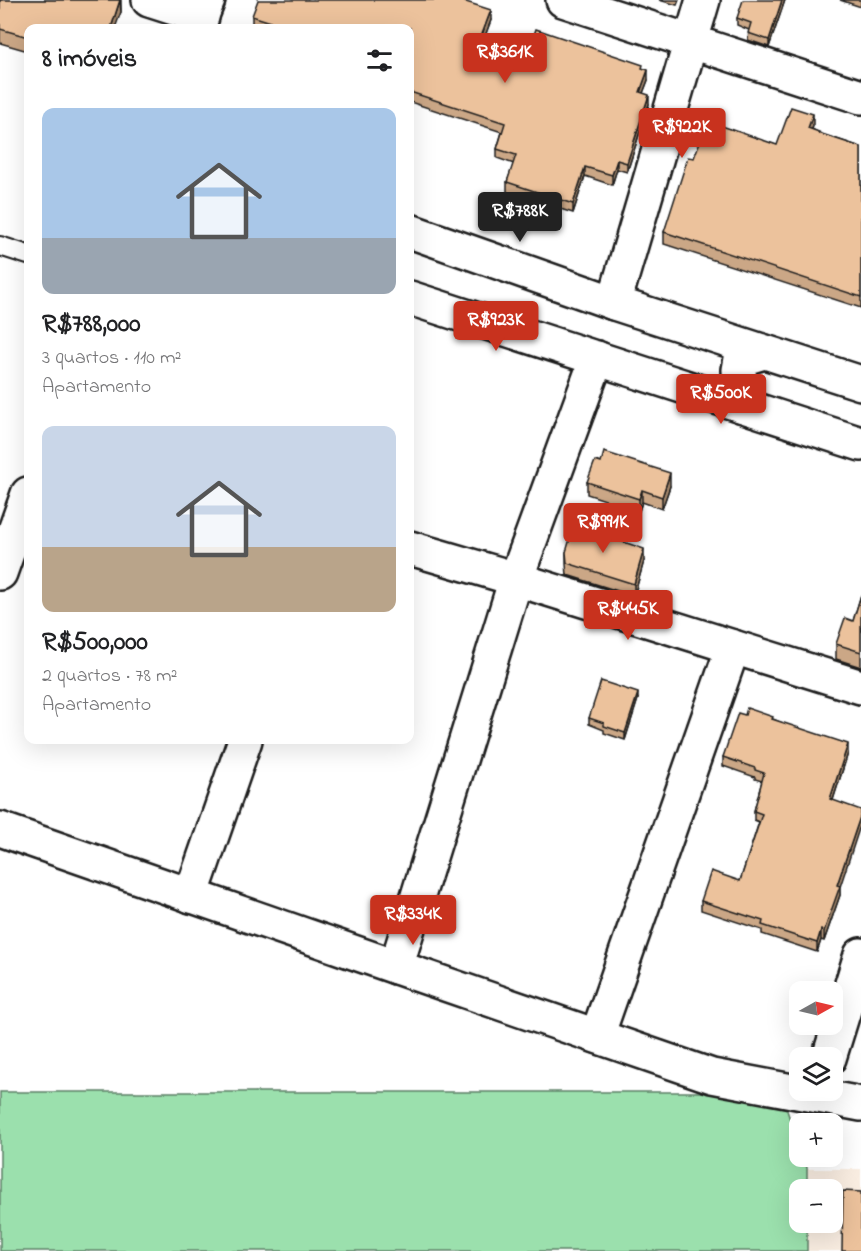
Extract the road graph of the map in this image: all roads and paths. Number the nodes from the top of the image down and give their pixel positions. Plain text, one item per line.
1 (149, 0) edge
2 (563, 0) edge
3 (703, 0) edge
4 (202, 15) edge
5 (689, 42) junction
6 (861, 97) edge
7 (414, 232) edge
8 (0, 246) edge
9 (24, 254) edge
10 (414, 299) edge
11 (614, 303) junction
12 (764, 352) junction
13 (597, 358) junction
14 (861, 383) edge
15 (741, 405) junction
16 (861, 444) edge
17 (24, 503) edge
18 (414, 549) edge
19 (3, 553) edge
20 (516, 579) junction
21 (733, 647) junction
22 (861, 687) edge
23 (244, 744) edge
24 (0, 829) edge
25 (191, 896) junction
26 (861, 955) edge
27 (396, 968) junction
28 (597, 1036) junction
29 (832, 1047) edge
30 (789, 1088) edge
31 (843, 1099) edge
32 (861, 1104) edge

1 - 4 street
2 - 5 street
3 - 5 street
5 - 6 street
5 - 11 street
7 - 11 street
8 - 9 lane
10 - 13 street
11 - 12 street
12 - 14 street
12 - 15 street
13 - 15 street
13 - 20 street
15 - 16 street
17 - 19 street
18 - 20 street
20 - 21 street
20 - 27 street
21 - 22 street
21 - 28 street
23 - 25 street
24 - 25 street
25 - 27 street
26 - 29 street
27 - 28 street
28 - 30 street
31 - 32 street

